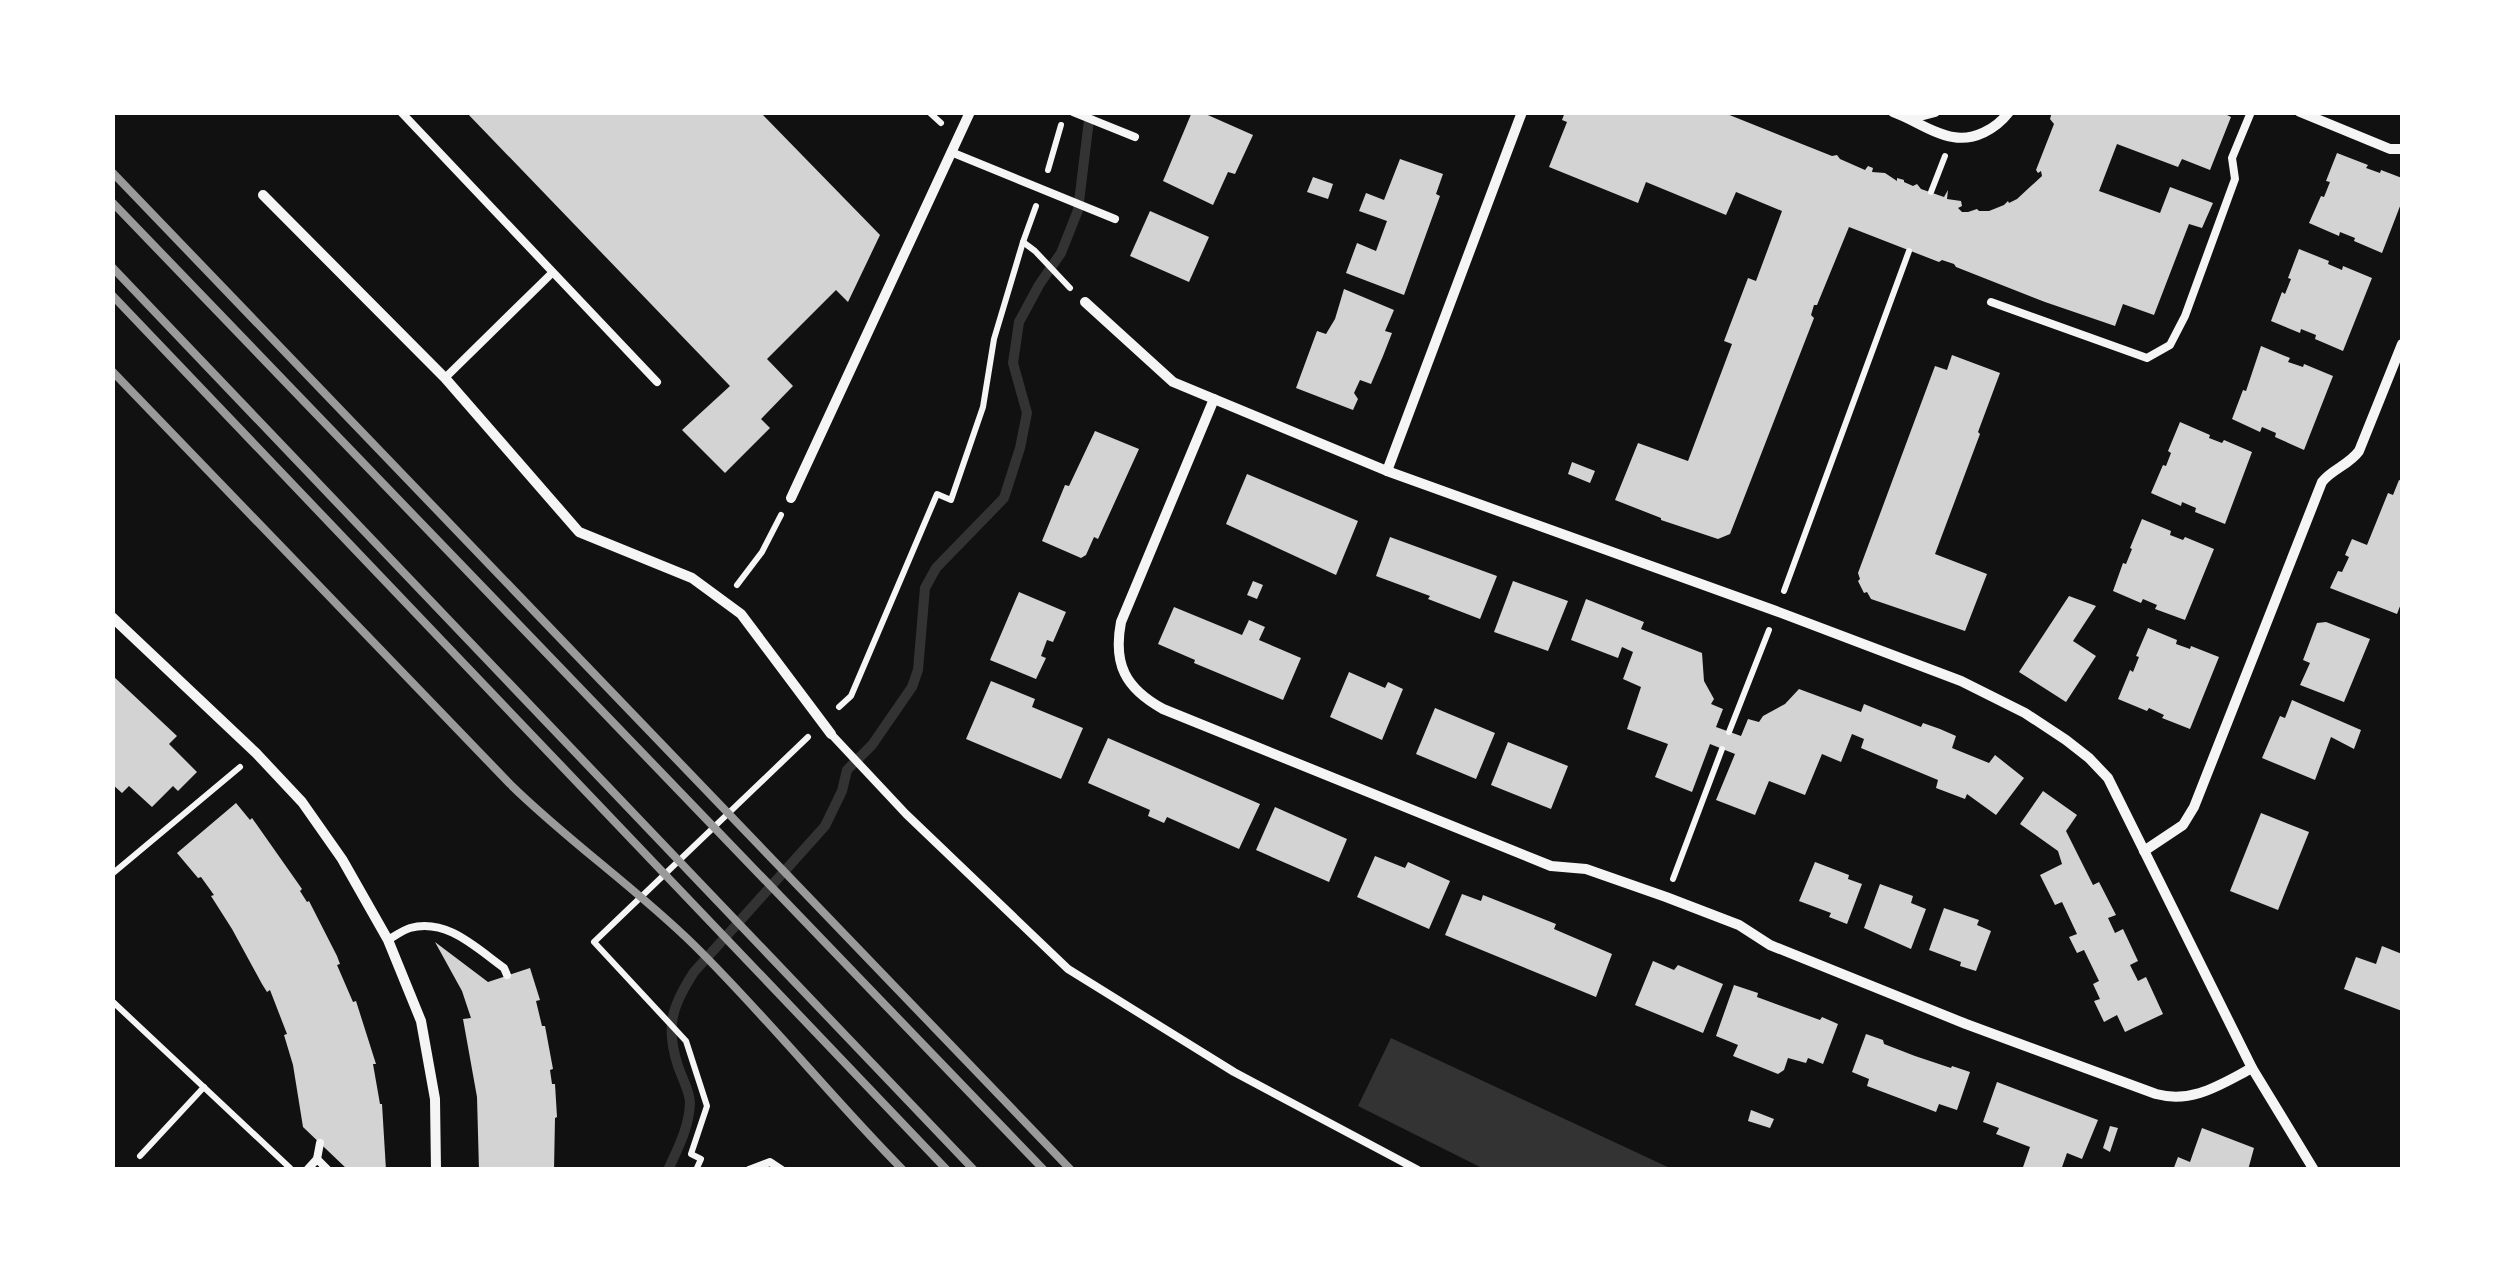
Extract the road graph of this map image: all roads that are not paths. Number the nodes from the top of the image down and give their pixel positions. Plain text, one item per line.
1 (401, 112) edge
2 (970, 112) edge
3 (1522, 112) edge
4 (1893, 112) edge
5 (1935, 112) edge
6 (2008, 112) edge
7 (2251, 112) edge
8 (2300, 112) edge
9 (1075, 114) edge
10 (1912, 118) junction
11 (1135, 137) dead end
12 (2402, 150) edge
13 (951, 152) junction
14 (262, 195) dead end
15 (1116, 219) dead end
16 (552, 273) junction
17 (1086, 302) dead end
18 (1992, 302) dead end
19 (2402, 344) edge
20 (445, 378) junction
21 (656, 382) dead end
22 (1214, 399) junction
23 (1387, 470) junction
24 (791, 498) road end
25 (112, 617) edge
26 (830, 734) joint
27 (2144, 851) junction
28 (388, 940) junction
29 (508, 976) dead end
30 (2252, 1068) junction
31 (320, 1144) dead end
32 (317, 1159) junction
33 (307, 1170) edge
34 (328, 1170) edge
35 (436, 1170) edge
36 (749, 1170) edge
37 (782, 1170) edge
38 (1418, 1170) edge
39 (2314, 1170) edge

1 - 16 lane
2 - 13 street
3 - 23 street
4 - 10 street
5 - 10 street
6 - 10 street
7 - 18 lane
8 - 12 street
9 - 11 lane
13 - 15 lane
13 - 24 street
14 - 20 street
16 - 20 lane
16 - 21 lane
17 - 22 street
19 - 27 street
20 - 26 street
22 - 23 street
22 - 30 street
23 - 27 street
25 - 28 street
26 - 38 lane
27 - 30 street
28 - 29 lane
28 - 35 street
30 - 39 street
31 - 32 lane
32 - 33 lane
32 - 34 lane
36 - 37 lane

